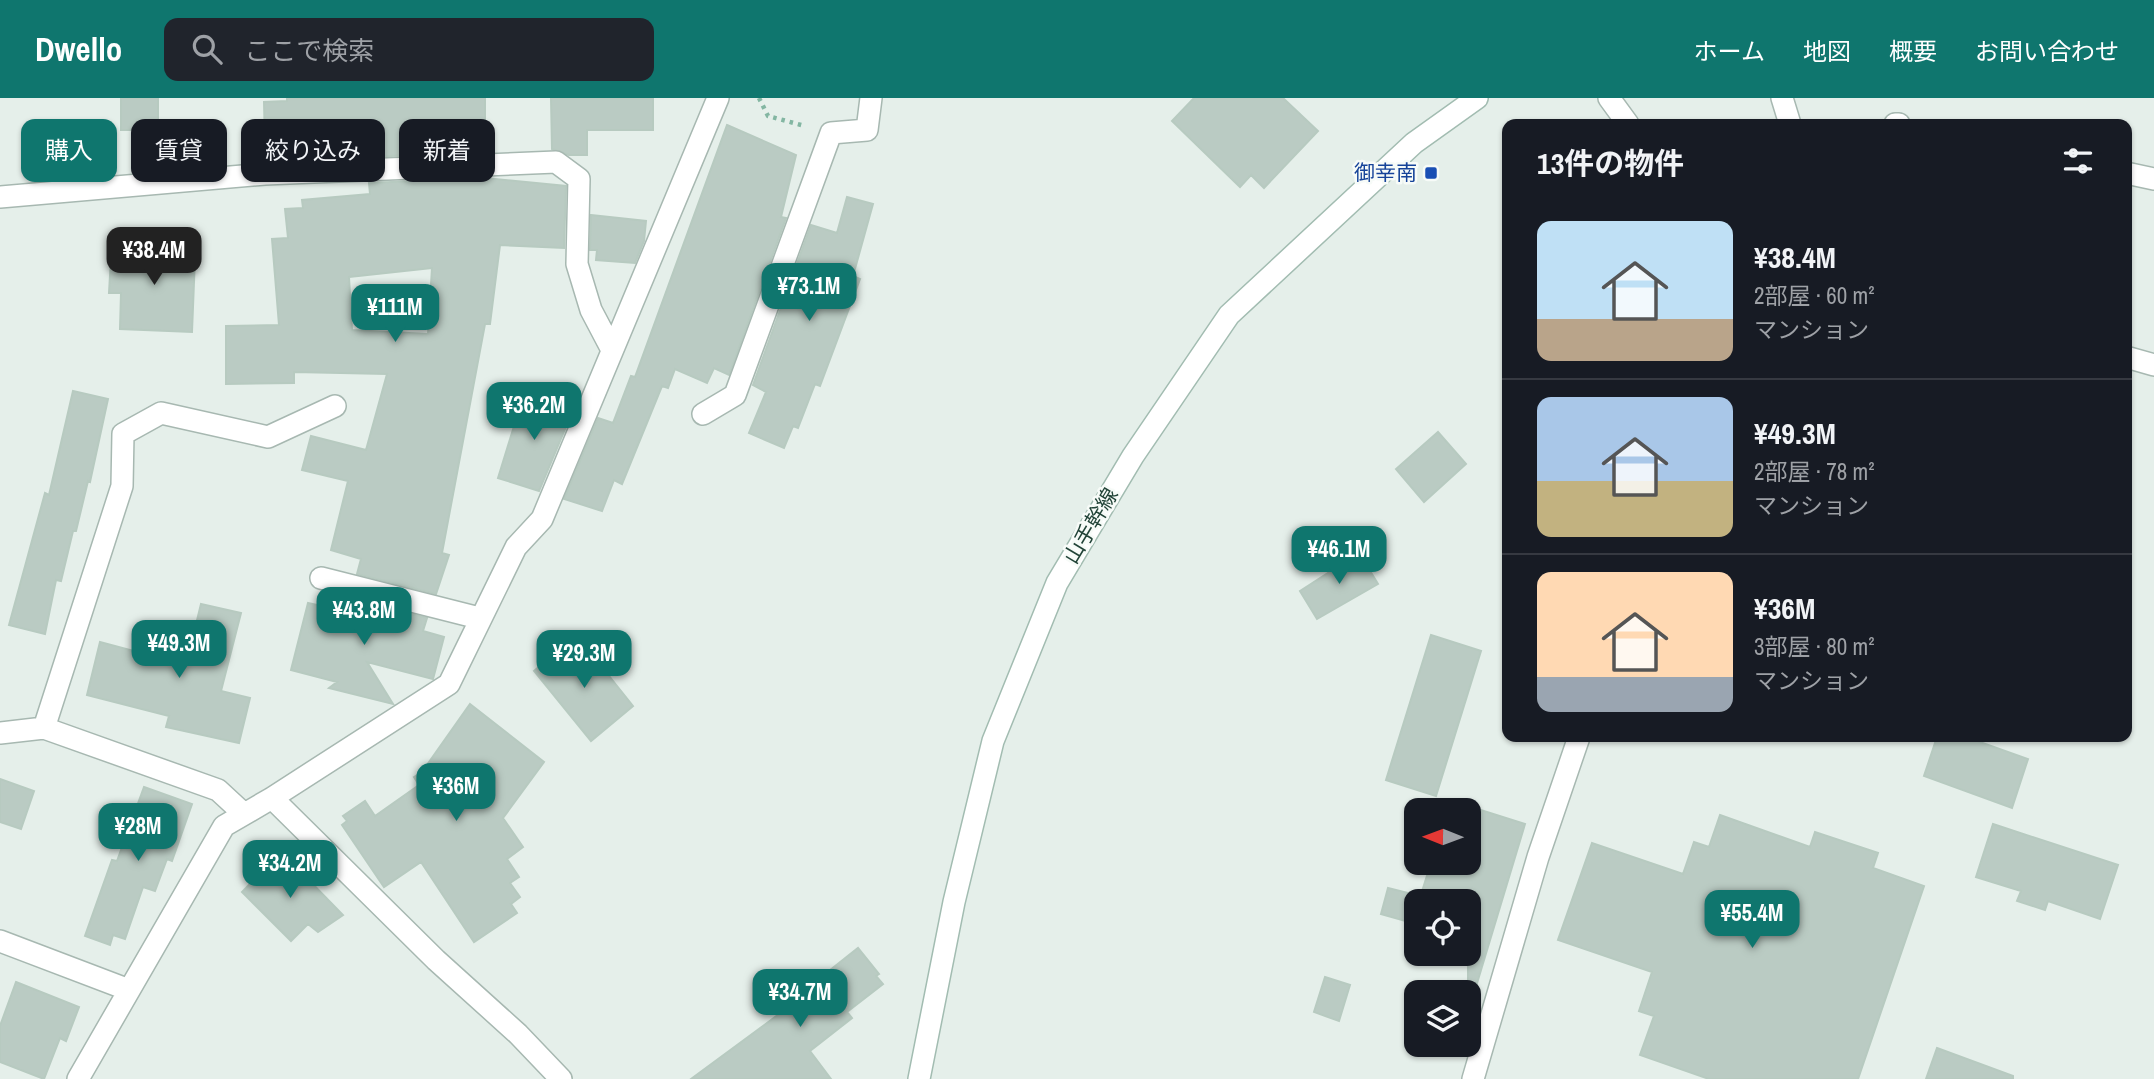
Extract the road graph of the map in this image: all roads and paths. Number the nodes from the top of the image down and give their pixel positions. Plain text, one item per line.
1 (718, 98) edge
2 (759, 98) edge
3 (871, 98) edge
4 (1477, 98) edge
5 (1609, 98) edge
6 (1782, 98) edge
7 (1624, 119) edge
8 (1788, 119) edge
9 (831, 132) junction
10 (2132, 174) edge
11 (2154, 179) edge
12 (0, 197) edge
13 (611, 348) junction
14 (2132, 359) edge
15 (2154, 365) edge
16 (335, 406) dead end
17 (703, 414) dead end
18 (321, 578) dead end
19 (480, 618) junction
20 (44, 728) junction
21 (0, 733) edge
22 (1577, 742) edge
23 (272, 798) junction
24 (244, 814) junction
25 (0, 941) edge
26 (129, 990) junction
27 (78, 1079) edge
28 (561, 1079) edge
29 (919, 1079) edge
30 (1472, 1079) edge

1 - 13 street
2 - 9 path
3 - 9 street
4 - 29 street, 山手幹線
5 - 7 street
6 - 8 street
9 - 17 street
10 - 11 street
12 - 13 street
13 - 19 street
14 - 15 street
16 - 20 street
18 - 19 street
19 - 23 street
20 - 21 street
20 - 24 street
22 - 30 street
23 - 24 street
23 - 28 street
24 - 26 street
25 - 26 street
26 - 27 street

